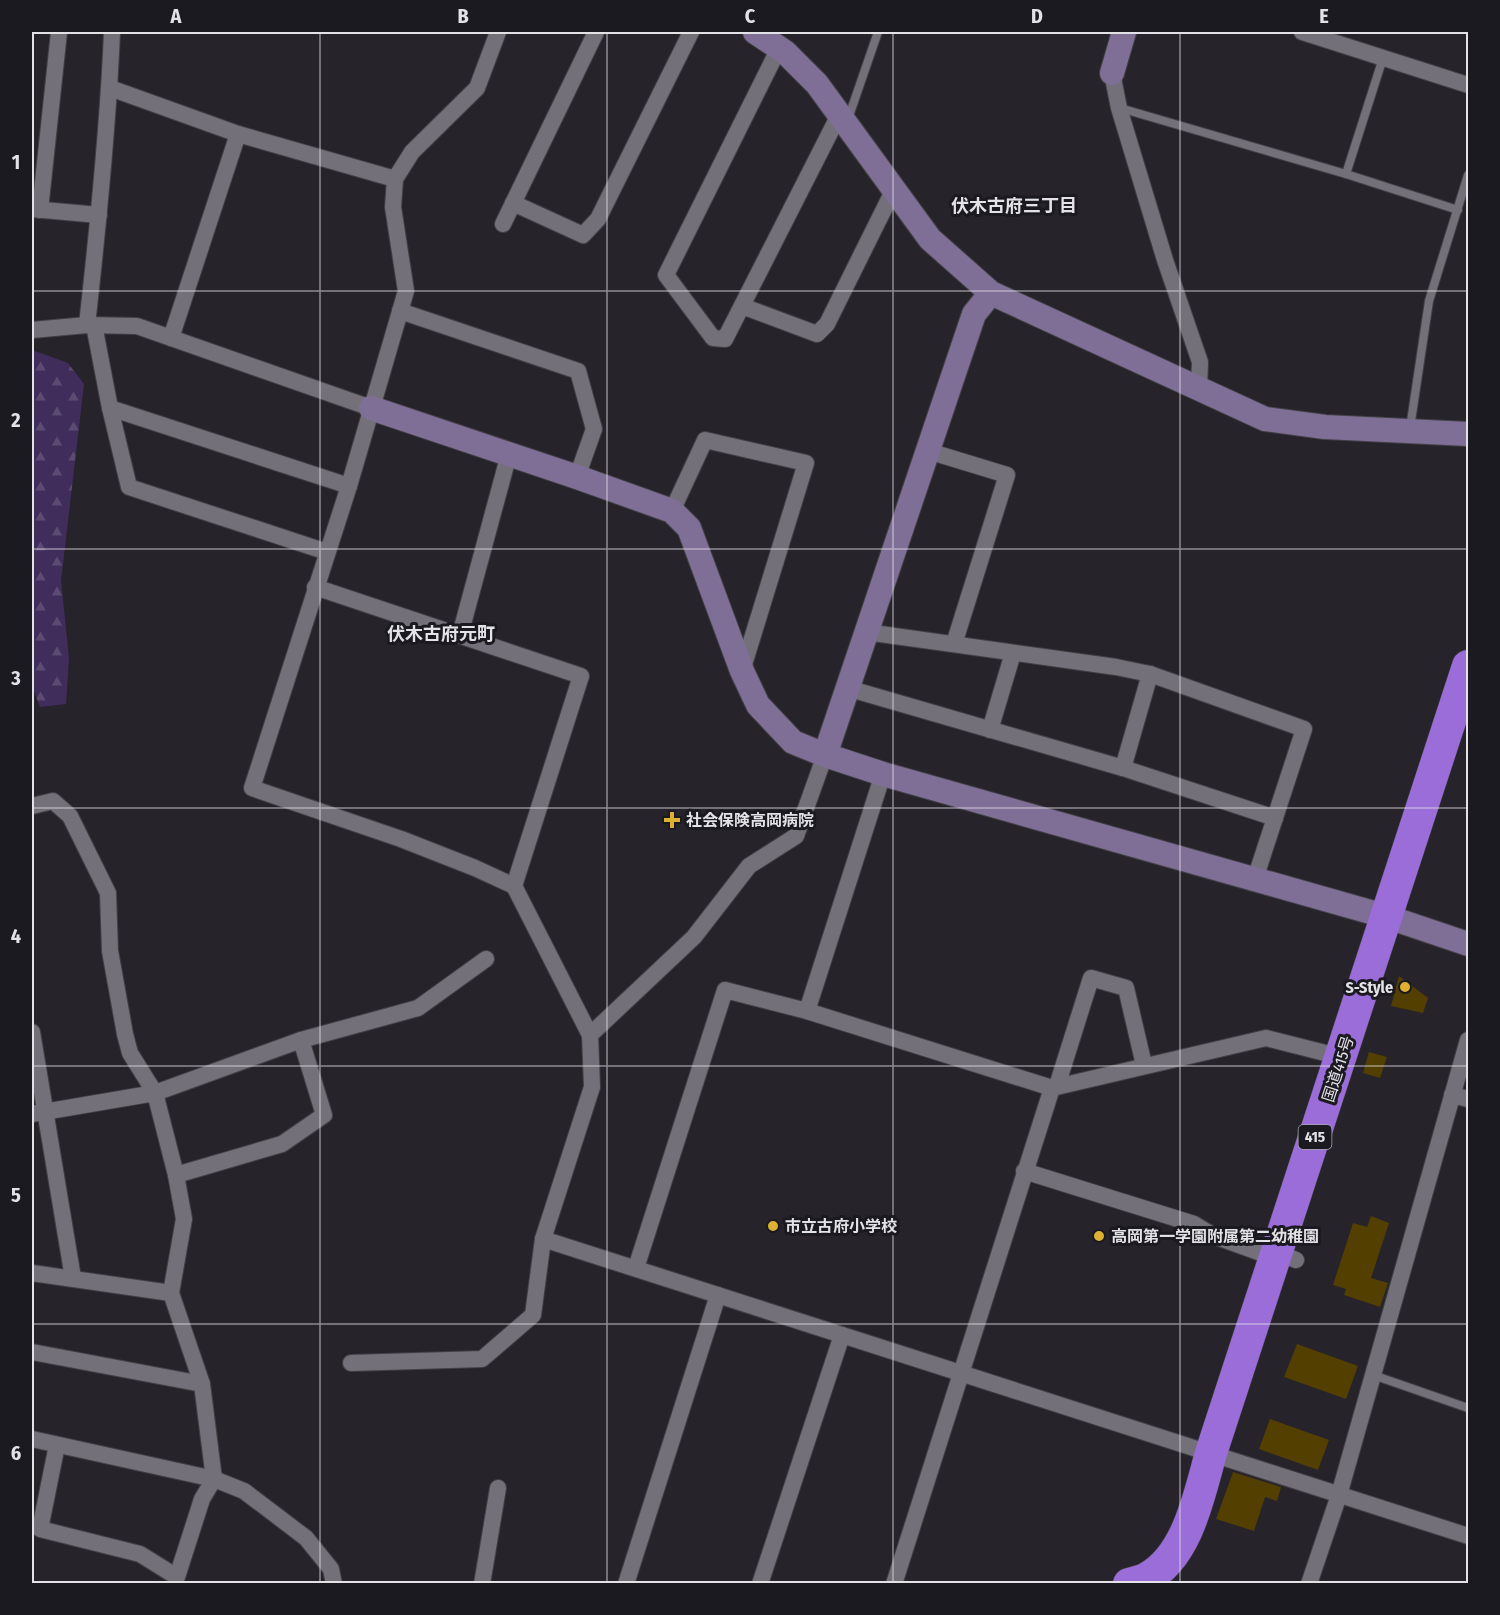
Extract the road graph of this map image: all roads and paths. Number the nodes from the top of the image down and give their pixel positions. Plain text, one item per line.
1 (59, 32) edge
2 (112, 32) edge
3 (498, 32) edge
4 (596, 32) edge
5 (691, 32) edge
6 (755, 32) edge
7 (878, 32) edge
8 (1124, 32) edge
9 (1302, 32) edge
10 (779, 48) junction
11 (1383, 58) junction
12 (1112, 73) joint
13 (1468, 85) edge
14 (110, 88) junction
15 (1119, 108) junction
16 (843, 120) junction
17 (238, 134) junction
18 (1346, 174) junction
19 (1468, 176) edge
20 (395, 179) junction
21 (894, 189) junction
22 (513, 203) junction
23 (36, 209) edge
24 (1458, 210) junction
25 (99, 215) junction
26 (502, 224) dead end
27 (991, 293) junction
28 (742, 306) junction
29 (400, 311) junction
30 (91, 325) junction
31 (32, 330) edge
32 (171, 338) junction
33 (1199, 389) junction
34 (110, 408) junction
35 (371, 408) junction
36 (1409, 430) junction
37 (1468, 434) edge
38 (928, 451) junction
39 (509, 454) junction
40 (577, 477) junction
41 (348, 486) junction
42 (672, 511) junction
43 (327, 552) junction
44 (315, 587) junction
45 (866, 632) junction
46 (460, 635) junction
47 (954, 644) junction
48 (1013, 652) junction
49 (1468, 666) edge
50 (742, 670) junction
51 (1150, 674) junction
52 (848, 688) junction
53 (990, 730) junction
54 (825, 755) junction
55 (1123, 768) junction
56 (883, 774) junction
57 (32, 806) edge
58 (1275, 818) junction
59 (1255, 879) junction
60 (514, 886) junction
61 (1388, 917) junction
62 (1468, 944) edge
63 (486, 959) dead end
64 (807, 1011) junction
65 (32, 1032) edge
66 (590, 1035) junction
67 (301, 1040) junction
68 (1468, 1040) edge
69 (1341, 1058) junction
70 (1144, 1065) junction
71 (1054, 1087) junction
72 (155, 1093) junction
73 (1460, 1097) edge
74 (38, 1113) edge
75 (1024, 1171) junction
76 (176, 1175) junction
77 (543, 1239) junction
78 (1277, 1255) junction
79 (636, 1268) junction
80 (32, 1273) edge
81 (72, 1278) junction
82 (171, 1293) junction
83 (718, 1295) junction
84 (842, 1335) junction
85 (32, 1352) edge
86 (351, 1363) dead end
87 (961, 1373) junction
88 (1372, 1375) junction
89 (202, 1384) junction
90 (1468, 1408) edge
91 (32, 1439) edge
92 (57, 1445) junction
93 (1211, 1454) junction
94 (214, 1479) junction
95 (498, 1488) dead end
96 (1339, 1495) junction
97 (1468, 1536) edge
98 (1143, 1582) edge
99 (334, 1584) edge
100 (482, 1584) edge
101 (626, 1584) edge
102 (760, 1584) edge
103 (894, 1584) edge
104 (1309, 1584) edge

1 - 23 street
2 - 14 street
3 - 20 street
4 - 22 street
5 - 22 street
6 - 10 street
7 - 16 lane
8 - 12 street
9 - 11 street
10 - 16 street
10 - 28 street
11 - 13 street
11 - 18 lane
12 - 15 street
14 - 17 street
14 - 25 street
15 - 18 lane
15 - 33 street
16 - 21 street
16 - 28 street
17 - 20 street
17 - 32 street
18 - 24 lane
19 - 24 lane
20 - 29 street
21 - 27 street
21 - 28 street
22 - 26 street
23 - 25 street
24 - 36 lane
25 - 30 street
27 - 33 street
27 - 38 street
29 - 35 street
29 - 40 street
30 - 31 street
30 - 32 street
30 - 34 street
32 - 35 street
33 - 36 street
34 - 41 street
34 - 43 street
35 - 39 street
35 - 41 street
36 - 37 street
38 - 45 street
38 - 47 street
39 - 40 street
39 - 46 street
40 - 42 street
41 - 43 street
42 - 50 street
42 - 50 street
43 - 44 street
44 - 46 street
44 - 60 street
45 - 47 street
45 - 52 street
46 - 60 street
47 - 48 street
48 - 51 street
48 - 53 street
49 - 61 highway, 国道415号 / 415
50 - 54 street
51 - 55 street
51 - 58 street
52 - 53 street
52 - 54 street
53 - 55 street
54 - 56 street
54 - 66 street
55 - 58 street
56 - 59 street
56 - 64 street
57 - 72 street
58 - 59 street
59 - 61 street
60 - 66 street
61 - 62 street
61 - 69 highway, 国道415号 / 415
63 - 67 street
64 - 71 street
64 - 79 street
65 - 74 street
66 - 77 street
67 - 72 street
67 - 76 street
68 - 73 street
69 - 70 street
69 - 78 highway, 国道415号 / 415
70 - 71 street
70 - 71 street
71 - 75 street
72 - 74 street
72 - 76 street
73 - 88 street
74 - 81 street
75 - 78 street
75 - 87 street
76 - 82 street
77 - 79 street
77 - 86 street
78 - 93 highway, 国道415号 / 415
79 - 83 street
80 - 81 street
81 - 82 street
82 - 89 street
83 - 84 street
83 - 101 street
84 - 87 street
84 - 102 street
85 - 89 street
87 - 93 street
87 - 103 street
88 - 90 lane
88 - 96 street
89 - 94 street
91 - 92 street
92 - 94 street
92 - 94 street
93 - 96 street
93 - 98 highway, 国道415号 / 415
94 - 99 street
95 - 100 street
96 - 97 street
96 - 104 street

